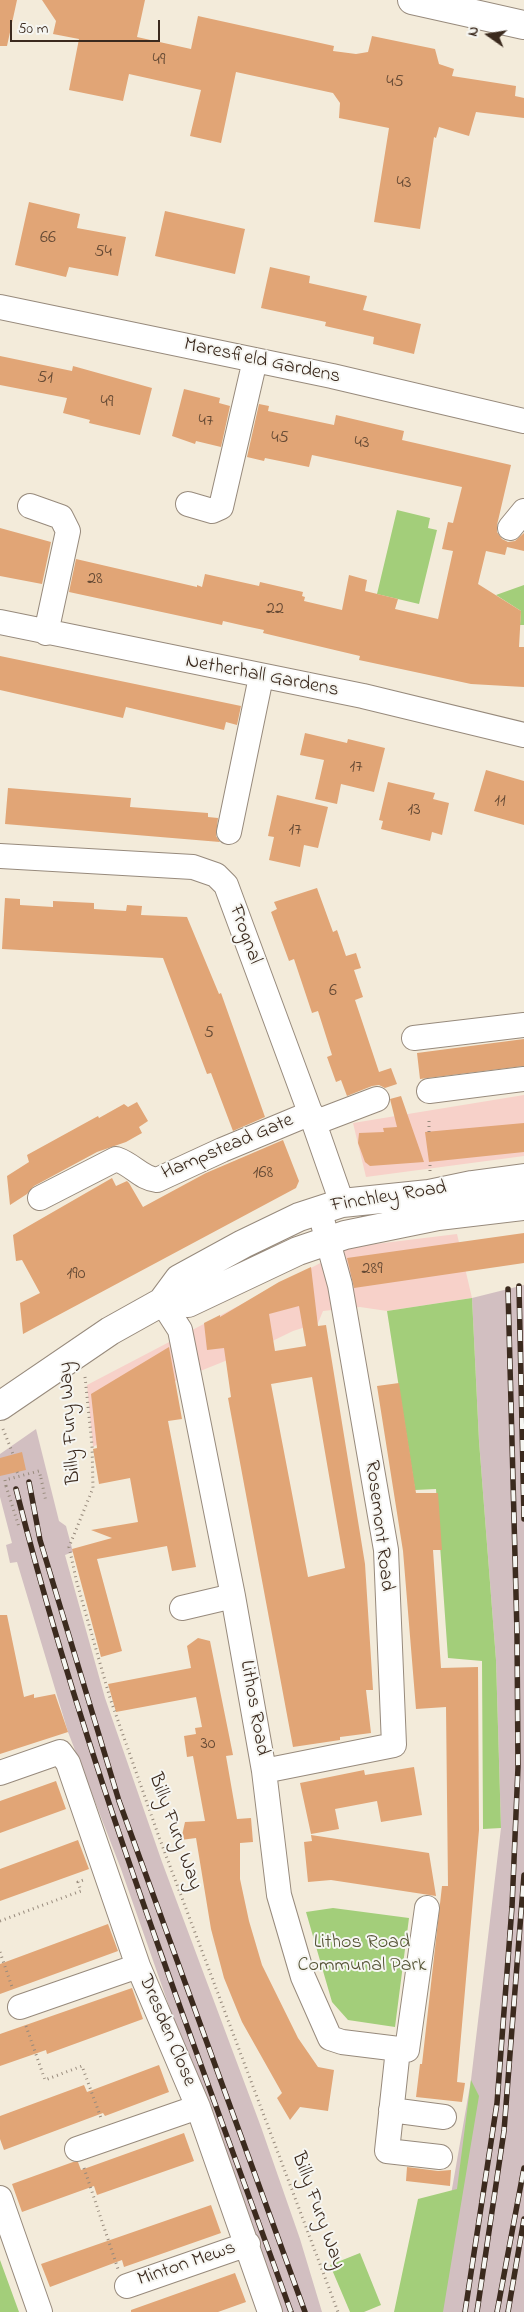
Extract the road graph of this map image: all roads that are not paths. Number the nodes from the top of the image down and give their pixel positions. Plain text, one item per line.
1 (412, 0) edge
2 (524, 25) edge
3 (0, 307) edge
4 (255, 360) junction
5 (524, 421) edge
6 (188, 504) dead end
7 (30, 506) dead end
8 (0, 622) edge
9 (46, 633) junction
10 (261, 677) junction
11 (524, 735) edge
12 (229, 832) dead end
13 (0, 856) edge
14 (524, 1025) edge
15 (414, 1038) dead end
16 (524, 1079) edge
17 (429, 1091) dead end
18 (377, 1100) dead end
19 (312, 1118) junction
20 (524, 1178) edge
21 (40, 1198) dead end
22 (330, 1206) junction
23 (524, 1206) edge
24 (327, 1240) junction
25 (162, 1302) junction
26 (0, 1406) edge
27 (233, 1596) junction
28 (182, 1608) dead end
29 (264, 1771) junction
30 (0, 1773) edge
31 (427, 1908) dead end
32 (138, 1966) junction
33 (17, 2000) road end
34 (403, 2050) junction
35 (198, 2107) junction
36 (391, 2110) junction
37 (444, 2117) dead end
38 (77, 2149) road end
39 (440, 2157) dead end
40 (0, 2198) edge
41 (248, 2244) junction
42 (122, 2278) road end
43 (40, 2312) edge
44 (270, 2312) edge

1 - 2 main road
3 - 4 street, Maresfield Gardens
4 - 5 street, Maresfield Gardens
4 - 6 street
7 - 9 street
8 - 9 street, Netherhall Gardens
9 - 10 street, Netherhall Gardens
10 - 11 street, Netherhall Gardens
10 - 12 street
13 - 19 street, Frognal
14 - 15 street
16 - 17 street
18 - 19 street
19 - 21 street, Hampstead Gate
19 - 22 street, Frognal
20 - 22 main road, Finchley Road
22 - 24 street, Rosemont Road
22 - 25 main road, Finchley Road
23 - 24 main road, Finchley Road
24 - 25 main road, Finchley Road
24 - 29 street, Rosemont Road
25 - 26 main road, Finchley Road
25 - 27 street, Lithos Road
27 - 28 street
27 - 29 street, Lithos Road
29 - 34 street, Lithos Road
30 - 32 street, Dresden Close
31 - 34 street
32 - 33 street
32 - 35 street, Dresden Close
34 - 36 street
35 - 38 street
35 - 41 street, Dresden Close
36 - 37 street
36 - 39 street
40 - 43 street
41 - 42 street, Minton Mews
41 - 44 street, Dresden Close

